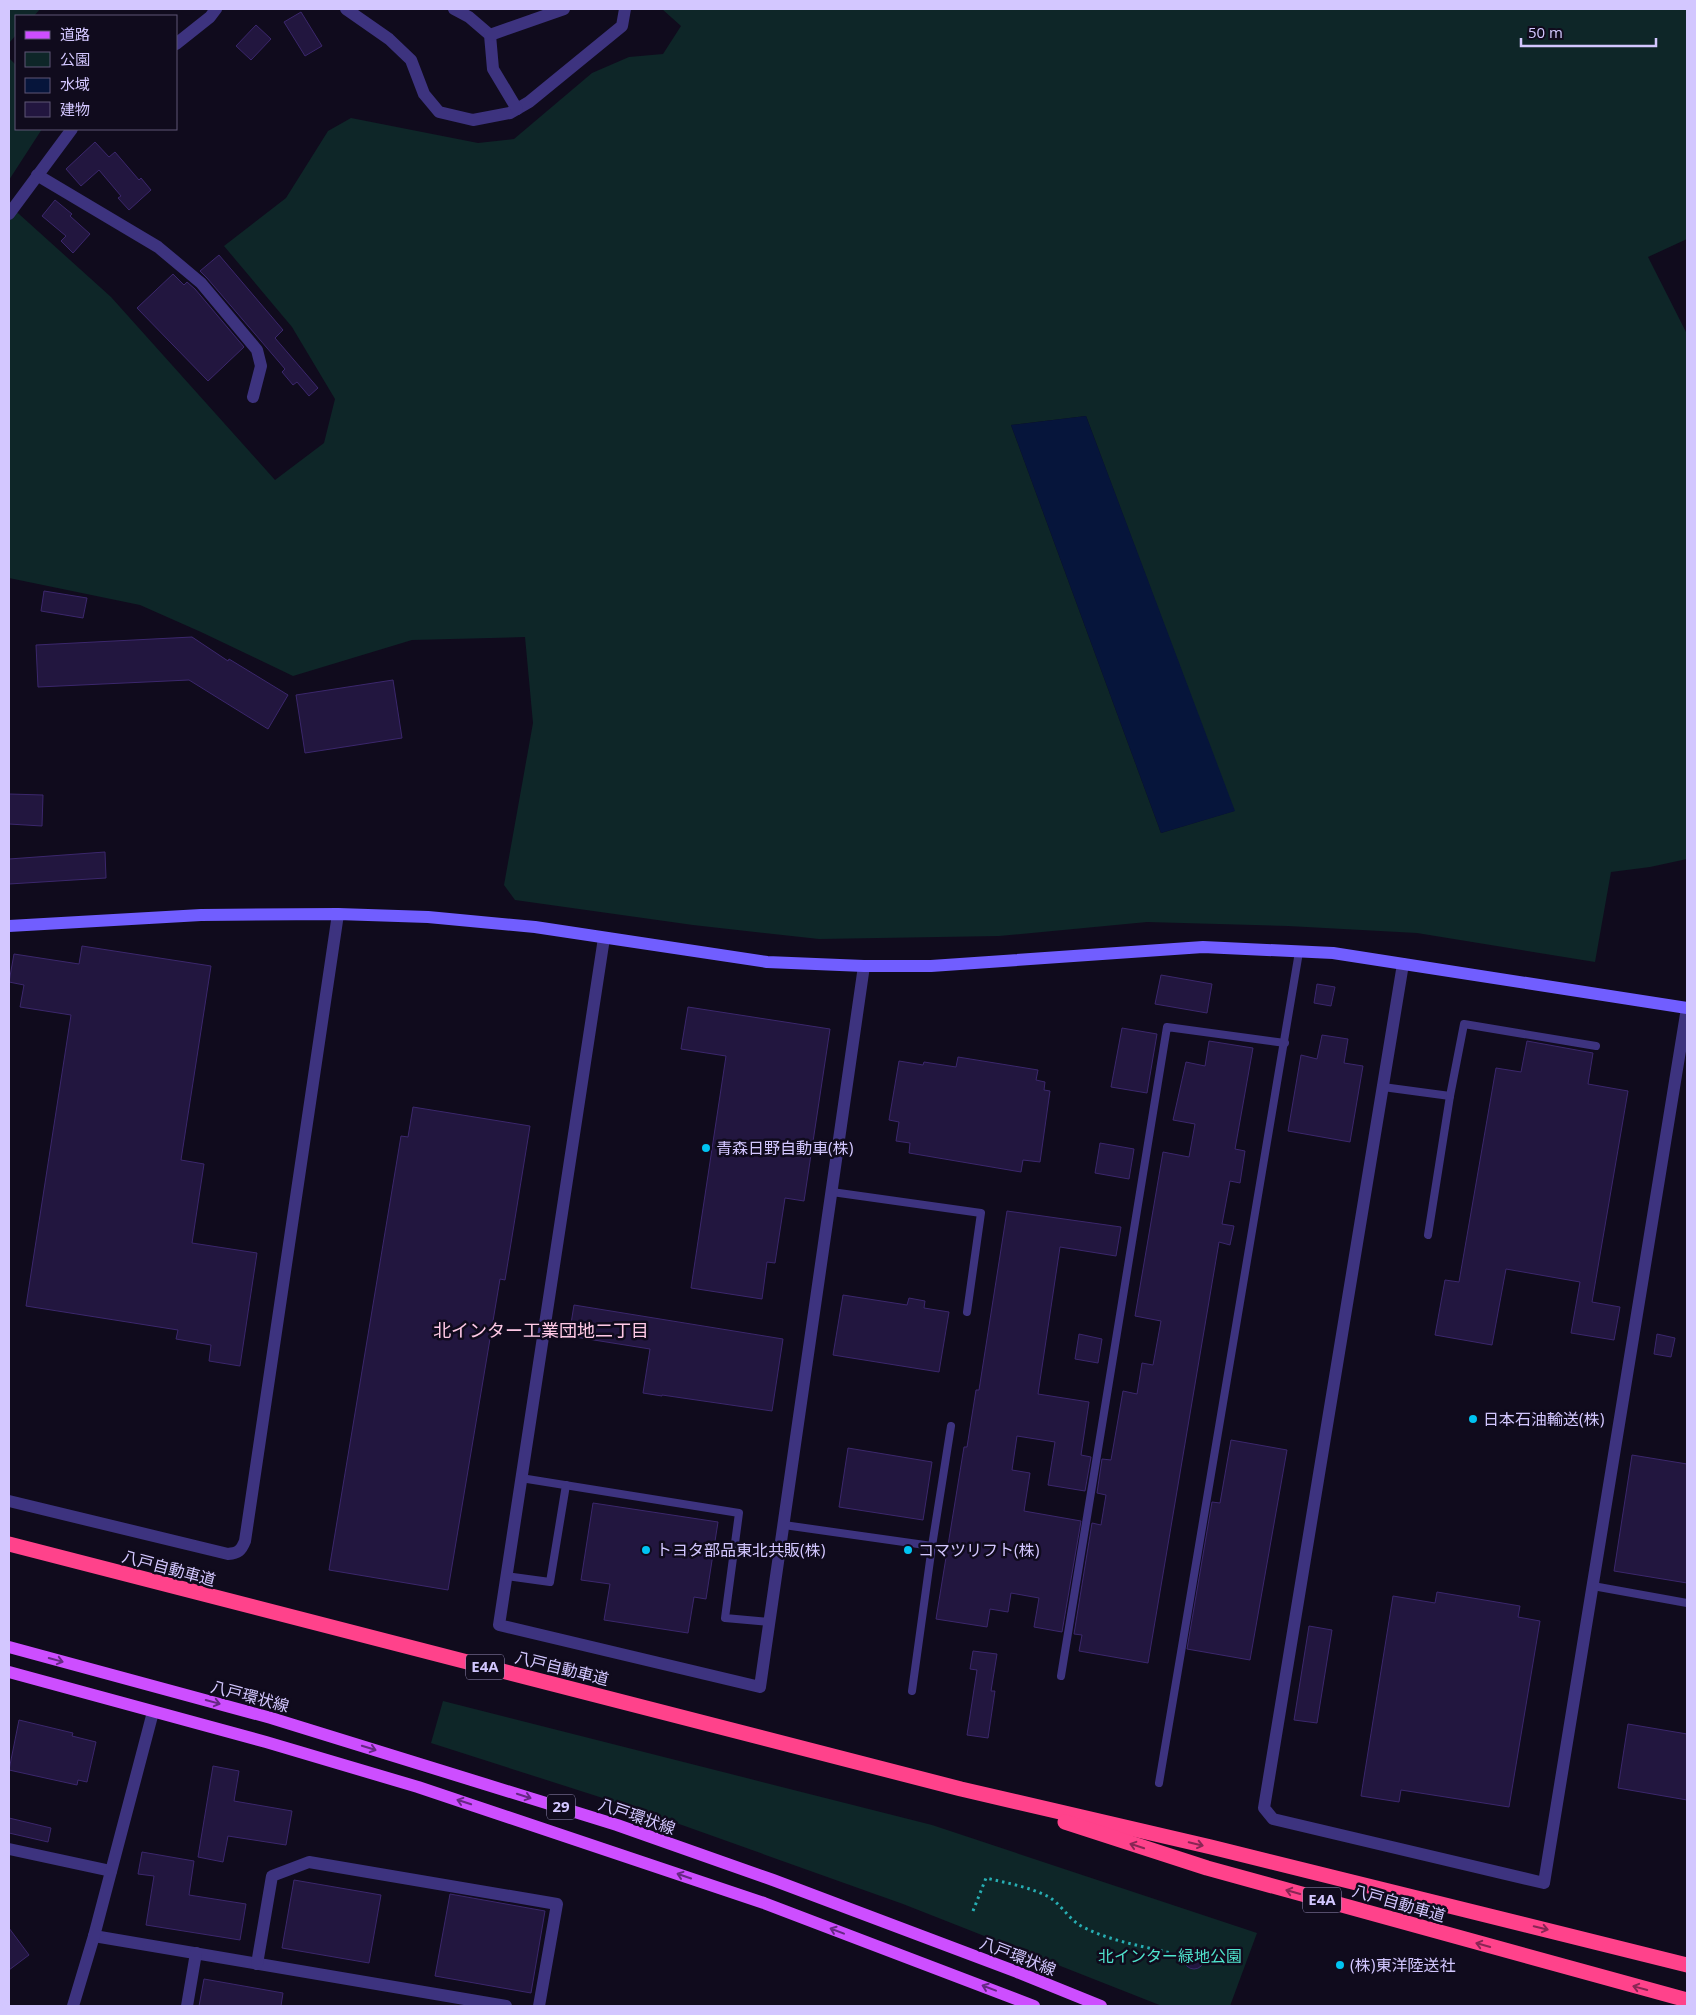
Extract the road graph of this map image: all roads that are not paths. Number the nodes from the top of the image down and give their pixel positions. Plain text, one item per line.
1 (216, 9) edge
2 (346, 9) edge
3 (454, 9) edge
4 (564, 9) edge
5 (625, 9) edge
6 (490, 36) junction
7 (178, 42) edge
8 (517, 109) junction
9 (71, 130) edge
10 (37, 175) junction
11 (9, 214) edge
12 (253, 397) dead end
13 (338, 914) junction
14 (9, 926) edge
15 (604, 938) junction
16 (1299, 952) junction
17 (1403, 964) junction
18 (864, 966) junction
19 (1687, 1008) edge
20 (1284, 1043) junction
21 (1596, 1046) dead end
22 (1383, 1087) junction
23 (1450, 1096) junction
24 (832, 1192) junction
25 (1428, 1235) dead end
26 (967, 1312) dead end
27 (951, 1426) dead end
28 (521, 1478) junction
29 (566, 1485) junction
30 (9, 1501) edge
31 (784, 1525) junction
32 (9, 1544) edge
33 (932, 1546) junction
34 (506, 1576) junction
35 (1593, 1586) junction
36 (1687, 1603) edge
37 (770, 1622) junction
38 (9, 1647) edge
39 (9, 1672) edge
40 (1061, 1676) dead end
41 (912, 1691) dead end
42 (153, 1712) junction
43 (1158, 1783) dead end
44 (961, 1789) junction
45 (9, 1849) edge
46 (111, 1872) junction
47 (94, 1936) junction
48 (196, 1953) junction
49 (257, 1964) junction
50 (1687, 1965) edge
51 (1687, 2000) edge
52 (73, 2006) edge
53 (187, 2006) edge
54 (506, 2006) edge
55 (540, 2006) edge
56 (1034, 2006) edge
57 (1101, 2006) edge

1 - 7 street
2 - 8 street
3 - 6 street
4 - 6 street
5 - 8 street
6 - 8 street
9 - 10 street
10 - 11 street
10 - 12 street
13 - 14 street
13 - 15 street
13 - 30 street
15 - 18 street
15 - 28 street
16 - 17 street
16 - 18 street
16 - 20 lane
17 - 19 street
17 - 22 street
18 - 24 street
19 - 35 street
20 - 40 lane
20 - 43 lane
21 - 23 lane
22 - 23 lane
22 - 35 street
23 - 25 lane
24 - 26 lane
24 - 31 street
27 - 33 lane
28 - 29 lane
28 - 34 street
29 - 34 lane
29 - 37 lane
31 - 33 lane
31 - 37 street
32 - 44 highway, 八戸自動車道 / E4A
33 - 41 lane
34 - 37 street
35 - 36 lane
38 -> 57 main road, 八戸環状線 / 29
39 - 42 main road, 29
42 - 46 street
56 -> 42 main road, 29
44 -> 50 highway, 八戸自動車道 / E4A
51 -> 44 highway, 八戸自動車道 / E4A
45 - 46 street
46 - 47 street
47 - 48 street
47 - 52 street
48 - 49 street
48 - 53 street
49 - 54 street
49 - 55 street

